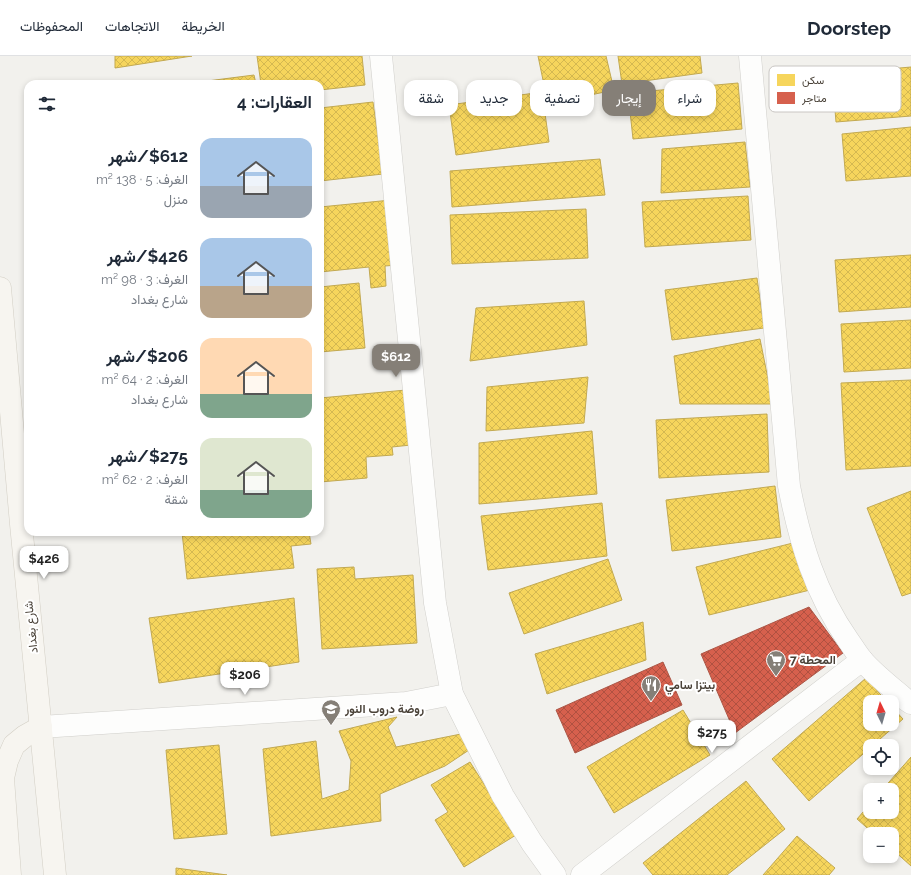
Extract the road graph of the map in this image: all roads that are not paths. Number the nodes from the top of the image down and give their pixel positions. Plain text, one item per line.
1 (381, 56) edge
2 (750, 56) edge
3 (0, 288) edge
4 (862, 660) junction
5 (452, 694) junction
6 (911, 703) edge
7 (41, 727) junction
8 (10, 875) edge
9 (55, 875) edge
10 (555, 875) edge
11 (582, 875) edge

1 - 5 street
2 - 4 street
3 - 7 main road, شارع بغداد
4 - 6 street
4 - 11 street
5 - 7 street
5 - 10 street
7 - 8 main road
7 - 9 main road, شارع بغداد

